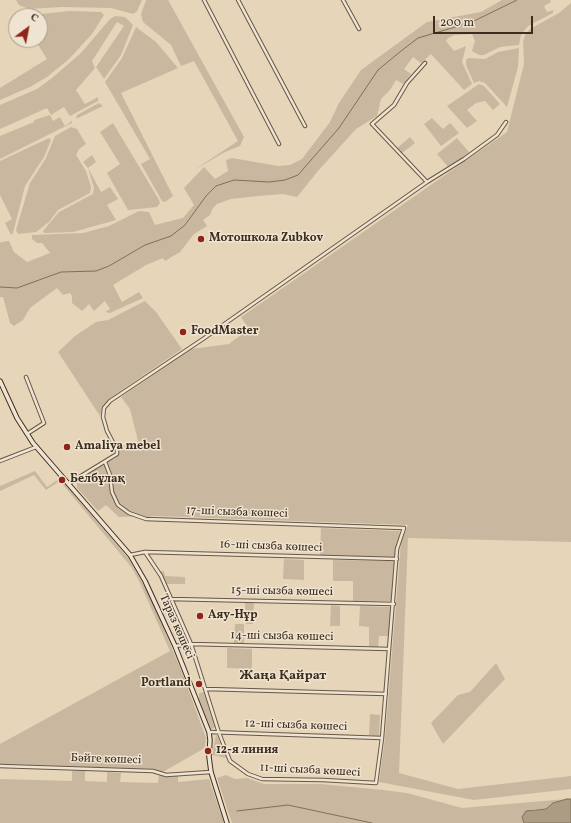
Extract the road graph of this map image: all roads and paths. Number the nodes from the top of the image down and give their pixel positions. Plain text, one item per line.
1 (204, 0) edge
2 (238, 0) edge
3 (343, 0) edge
4 (359, 29) dead end
5 (425, 63) dead end
6 (506, 122) dead end
7 (305, 126) dead end
8 (279, 144) dead end
9 (427, 182) junction
10 (26, 377) dead end
11 (0, 383) edge
12 (27, 435) junction
13 (36, 447) junction
14 (0, 461) edge
15 (105, 462) junction
16 (68, 484) junction
17 (145, 552) junction
18 (130, 556) junction
19 (397, 559) junction
20 (170, 599) junction
21 (394, 604) junction
22 (191, 644) junction
23 (175, 646) junction
24 (389, 649) junction
25 (206, 689) junction
26 (386, 694) junction
27 (209, 732) junction
28 (219, 733) junction
29 (382, 738) junction
30 (0, 766) edge
31 (211, 772) junction
32 (227, 823) edge

1 - 8 street
2 - 7 street
3 - 4 street
5 - 9 street
6 - 9 street
9 - 15 street
10 - 12 street
11 - 12 street, Тараз көшесі
12 - 13 street, Тараз көшесі
13 - 14 street
13 - 16 street, Тараз көшесі
15 - 16 street
15 - 19 street, 17-ші сызба көшесі
16 - 18 street, Тараз көшесі
17 - 18 street, 16-ші сызба көшесі
17 - 19 street, 16-ші сызба көшесі
17 - 20 street, 11-ші сызба көшесі
18 - 23 street, Тараз көшесі
19 - 21 street
20 - 21 street, 15-ші сызба көшесі
20 - 22 street, 11-ші сызба көшесі
21 - 24 street
22 - 23 street, 14-ші сызба көшесі
22 - 24 street, 14-ші сызба көшесі
22 - 25 street, 11-ші сызба көшесі
23 - 27 street, Тараз көшесі
24 - 26 street
25 - 26 street
25 - 28 street, 11-ші сызба көшесі
26 - 29 street
27 - 28 street, 12-ші сызба көшесі
27 - 31 street, Тараз көшесі
28 - 29 street, 12-ші сызба көшесі
28 - 29 street, 11-ші сызба көшесі
30 - 31 street, Бәйге көшесі
31 - 32 street, Тараз көшесі

